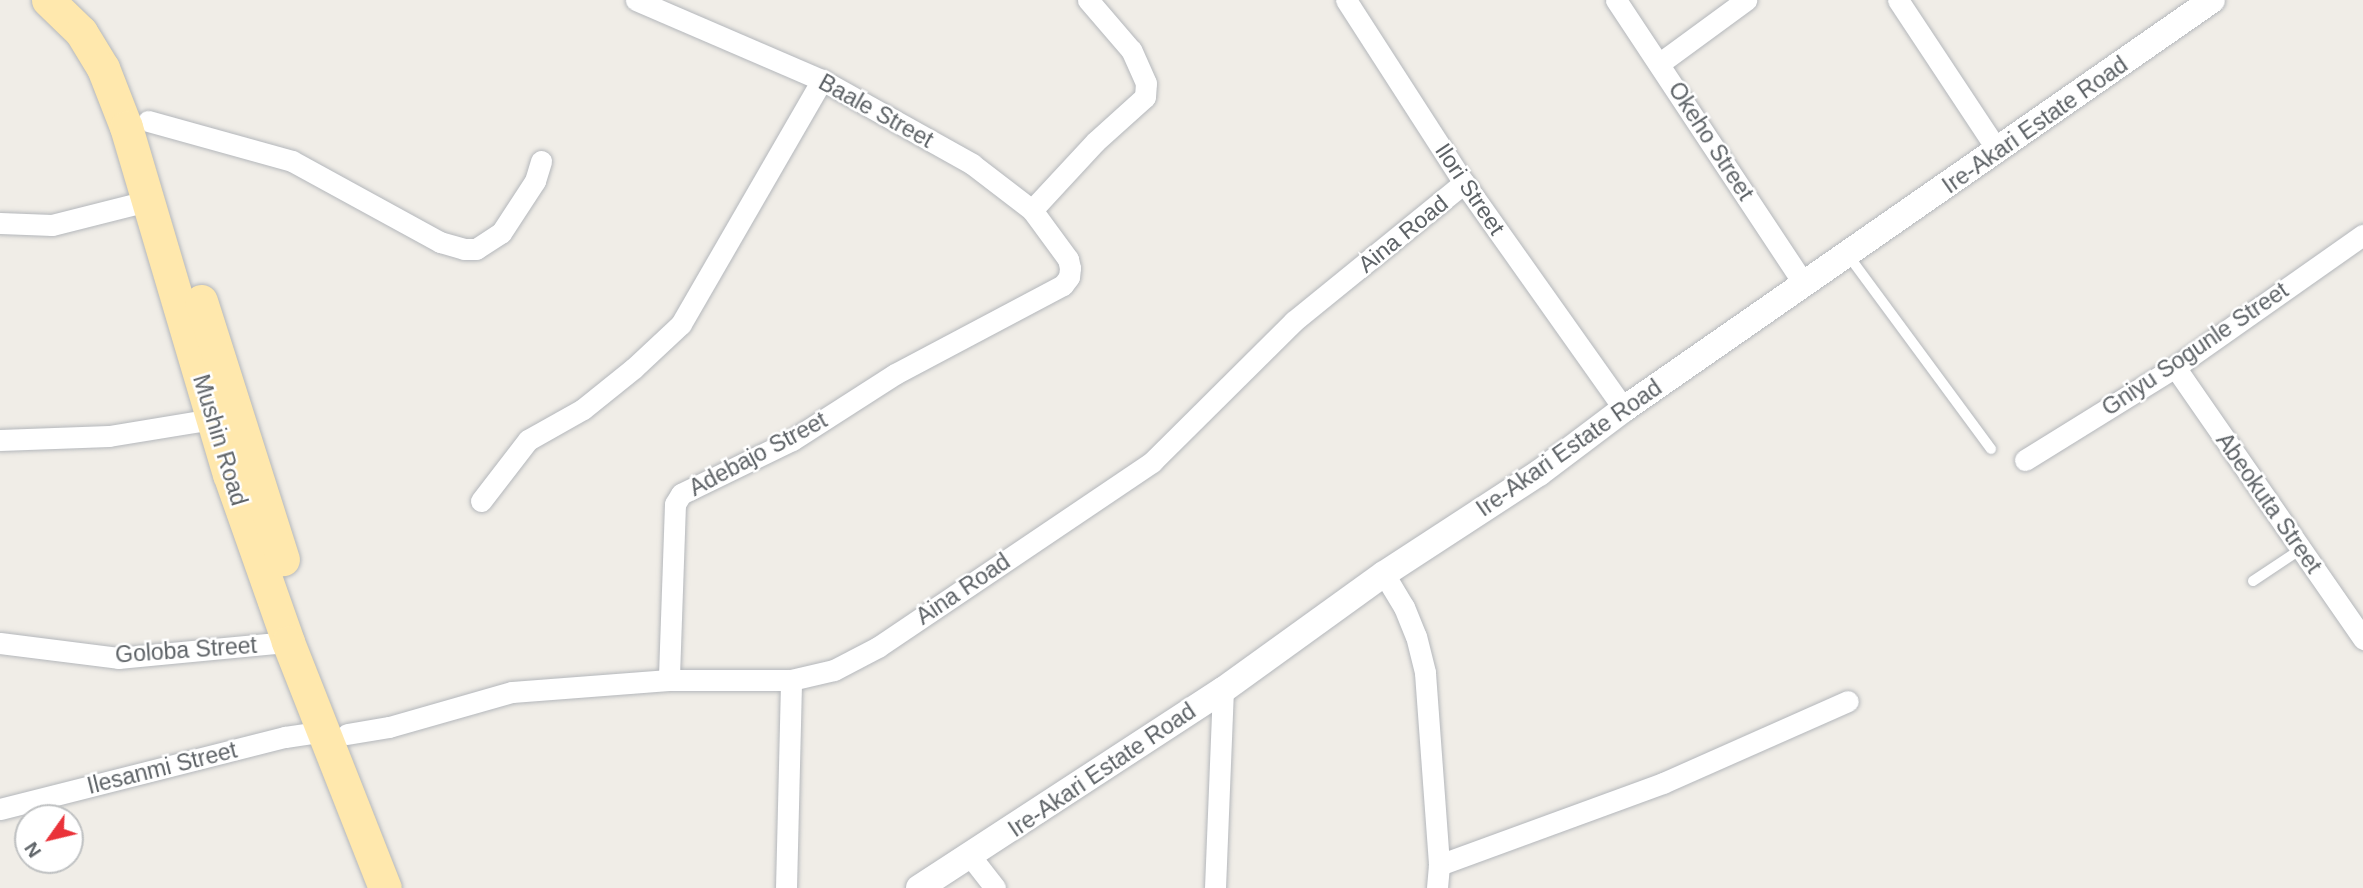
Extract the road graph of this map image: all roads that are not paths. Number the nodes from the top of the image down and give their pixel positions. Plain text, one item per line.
1 (48, 0) edge
2 (79, 0) edge
3 (636, 0) edge
4 (1088, 0) edge
5 (1346, 0) edge
6 (1616, 0) edge
7 (1746, 0) edge
8 (1898, 0) edge
9 (2212, 0) edge
10 (1660, 63) junction
11 (822, 80) junction
12 (148, 121) junction
13 (1998, 151) junction
14 (541, 161) dead end
15 (1464, 183) junction
16 (147, 201) junction
17 (1032, 210) junction
18 (0, 223) edge
19 (2363, 235) edge
20 (1847, 255) junction
21 (1069, 277) joint
22 (1804, 284) junction
23 (2175, 367) junction
24 (1624, 409) junction
25 (225, 417) junction
26 (0, 440) edge
27 (1991, 449) dead end
28 (2025, 460) dead end
29 (481, 500) dead end
30 (2301, 550) junction
31 (1384, 574) junction
32 (2253, 581) dead end
33 (2363, 639) edge
34 (288, 642) junction
35 (0, 643) edge
36 (669, 680) junction
37 (791, 680) junction
38 (1223, 690) junction
39 (1848, 701) dead end
40 (336, 733) junction
41 (0, 809) edge
42 (971, 857) junction
43 (1438, 865) junction
44 (385, 888) edge
45 (406, 888) edge
46 (786, 888) edge
47 (919, 888) edge
48 (995, 888) edge
49 (1215, 888) edge
50 (1437, 888) edge

1 - 16 main road, Mushin Road
2 - 12 main road, Mushin Road
3 - 11 street, Baale Street
4 - 17 street
5 - 15 street, Ilori Street
6 - 10 street, Okeho Street
7 - 10 street
8 - 13 street
9 - 13 street, Ire-Akari Estate Road
10 - 22 street, Okeho Street
11 - 17 street, Baale Street
11 - 29 street
12 - 14 street
12 - 25 main road, Mushin Road
13 - 20 street, Ire-Akari Estate Road
15 - 24 street, Ilori Street
15 - 37 street, Aina Road
16 - 18 street
16 - 25 main road, Mushin Road
17 - 21 street, Baale Street
19 - 23 street, Gniyu Sogunle Street
20 - 22 street, Ire-Akari Estate Road
20 - 27 lane
21 - 36 street, Adebajo Street
22 - 24 street, Ire-Akari Estate Road
23 - 28 street, Gniyu Sogunle Street
23 - 30 street, Abeokuta Street
24 - 31 street, Ire-Akari Estate Road
25 - 26 street
25 - 34 main road, Mushin Road
25 - 40 main road, Mushin Road
30 - 32 lane
30 - 33 street, Abeokuta Street
31 - 38 street, Ire-Akari Estate Road
31 - 43 street
34 - 35 street, Goloba Street
34 - 40 main road, Mushin Road
36 - 37 street, Aina Road
36 - 40 street, Aina Road
37 - 46 street
38 - 42 street, Ire-Akari Estate Road
38 - 49 street
39 - 43 street
40 - 41 street, Ilesanmi Street
40 - 44 main road, Mushin Road
40 - 45 main road, Mushin Road
42 - 47 street, Ire-Akari Estate Road
42 - 48 street
43 - 50 street

